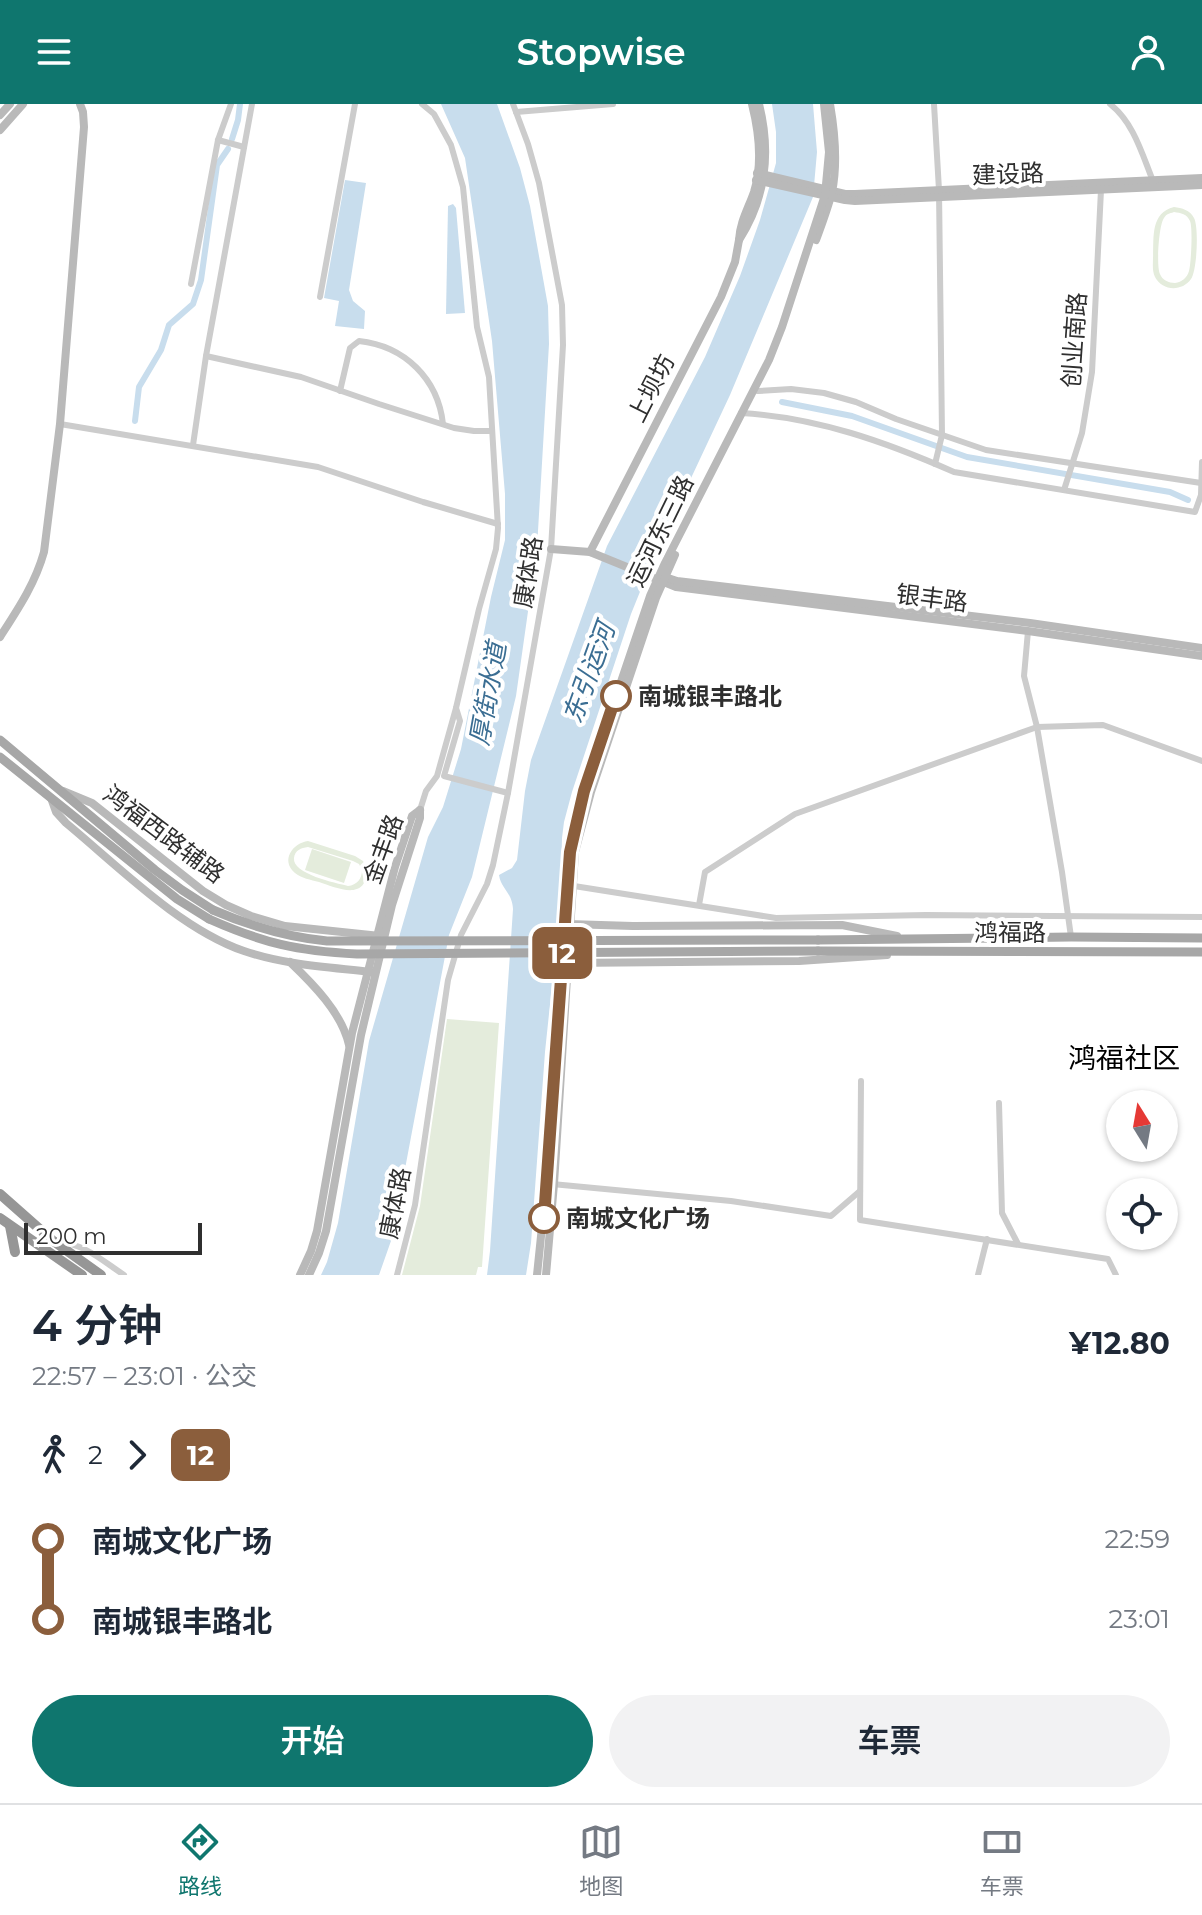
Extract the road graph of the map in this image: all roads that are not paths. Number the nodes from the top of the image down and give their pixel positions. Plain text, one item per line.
1 (10, 104) edge
2 (23, 104) edge
3 (80, 104) edge
4 (231, 104) edge
5 (252, 104) edge
6 (355, 104) edge
7 (422, 104) edge
8 (513, 104) edge
9 (613, 104) edge
10 (752, 104) edge
11 (759, 104) edge
12 (824, 104) edge
13 (830, 104) edge
14 (934, 104) edge
15 (1110, 104) edge
16 (516, 112) junction
17 (0, 115) edge
18 (0, 130) edge
19 (218, 140) junction
20 (244, 147) junction
21 (763, 178) junction
22 (1202, 178) edge
23 (1153, 181) junction
24 (1202, 185) edge
25 (1101, 190) junction
26 (825, 192) junction
27 (939, 194) junction
28 (191, 284) dead end
29 (320, 297) dead end
30 (206, 356) junction
31 (340, 391) junction
32 (758, 391) junction
33 (744, 414) junction
34 (60, 424) junction
35 (443, 424) junction
36 (491, 431) junction
37 (941, 439) junction
38 (193, 445) junction
39 (936, 461) junction
40 (1202, 462) edge
41 (1072, 466) junction
42 (1201, 483) edge
43 (1065, 487) junction
44 (1201, 495) edge
45 (498, 524) junction
46 (551, 549) junction
47 (590, 552) junction
48 (661, 580) junction
49 (29, 591) junction
50 (1029, 627) junction
51 (0, 630) edge
52 (0, 637) edge
53 (1202, 648) edge
54 (1202, 656) edge
55 (456, 708) junction
56 (1037, 727) junction
57 (0, 740) edge
58 (0, 757) edge
59 (1202, 761) edge
60 (60, 790) junction
61 (508, 793) junction
62 (50, 798) junction
63 (420, 810) joint
64 (574, 886) junction
65 (699, 905) junction
66 (211, 914) junction
67 (1068, 916) junction
68 (1202, 917) edge
69 (567, 924) junction
70 (381, 936) junction
71 (1071, 937) junction
72 (1202, 938) edge
73 (906, 939) junction
74 (818, 946) junction
75 (908, 952) junction
76 (1202, 952) edge
77 (290, 962) junction
78 (565, 963) junction
79 (372, 972) junction
80 (348, 1054) junction
81 (861, 1081) dead end
82 (999, 1103) dead end
83 (550, 1184) junction
84 (860, 1191) junction
85 (0, 1194) edge
86 (0, 1218) edge
87 (10, 1226) junction
88 (987, 1239) junction
89 (52, 1240) junction
90 (1018, 1244) junction
91 (15, 1252) dead end
92 (82, 1275) edge
93 (101, 1275) edge
94 (124, 1275) edge
95 (300, 1275) edge
96 (312, 1275) edge
97 (397, 1275) edge
98 (537, 1275) edge
99 (546, 1275) edge
100 (978, 1275) edge
101 (1116, 1275) edge

1 - 17 street
2 - 18 street
3 - 34 street
4 - 19 street
5 - 20 street
6 - 29 street
7 - 36 street
8 - 16 street, 康体路
9 - 16 street
10 - 21 street, 上坝坊
11 - 21 street, 上坝坊
12 - 26 street, 运河东三路
13 - 26 street, 运河东三路
14 - 27 street
15 - 23 street
16 - 46 street, 康体路
19 - 20 street
19 - 28 street
20 - 30 street
21 - 26 street, 建设路
21 - 47 street, 上坝坊
22 - 23 street, 建设路
23 - 27 street, 建设路
24 - 25 street, 建设路
25 - 27 street, 建设路
25 - 41 street, 创业南路
26 - 27 street, 建设路
26 - 32 street, 运河东三路
26 - 33 street, 运河东三路
27 - 37 street
30 - 31 street
30 - 38 street
31 - 35 street
31 - 35 street
32 - 33 street, 运河东三路
32 - 37 street
33 - 39 street
33 - 48 street, 运河东三路
34 - 38 street
34 - 49 street
35 - 36 street
36 - 45 street
37 - 39 street
37 - 41 street
38 - 45 street
39 - 43 street
40 - 42 street
41 - 42 street
41 - 43 street, 创业南路
42 - 44 street
43 - 44 street
45 - 55 street
46 - 47 street, 银丰路
46 - 61 street, 康体路
47 - 48 street, 银丰路
48 - 50 street, 银丰路
48 - 64 street, 运河东三路
48 - 69 street, 运河东三路
49 - 51 street
49 - 52 street
50 - 53 street, 银丰路
50 - 54 street, 银丰路
50 - 56 street
55 - 61 street
55 - 63 street
56 - 59 street
56 - 65 street
56 - 67 street
57 - 60 main road
58 - 62 main road
60 - 66 main road
60 - 70 street, 鸿福西路辅路
61 - 97 street, 康体路
62 - 66 main road
62 - 77 street
63 - 70 street, 金丰路
64 - 65 street
64 - 69 street, 运河东三路
65 - 67 street
66 - 74 main road, bridge
67 - 68 street
67 - 71 street
69 - 73 street
69 - 78 street, 运河东三路
70 - 79 street, 金丰路
71 - 72 main road, 鸿福路
71 - 73 main road, 鸿福路
73 - 74 main road, 鸿福路
74 - 75 main road, 鸿福路
75 - 76 main road, 鸿福路
75 - 78 street
77 - 79 street
77 - 80 street
78 - 83 street, 运河东三路
79 - 80 street, 金丰路
79 - 96 street, 金丰路
80 - 95 street, 金丰路
81 - 84 street
82 - 90 street
83 - 84 street
83 - 98 street, 运河东三路
83 - 99 street, 运河东三路
84 - 88 street
85 - 89 highway
86 - 87 highway
87 - 91 highway
87 - 92 highway
88 - 90 street
88 - 100 street
89 - 93 highway
89 - 94 street
90 - 101 street

